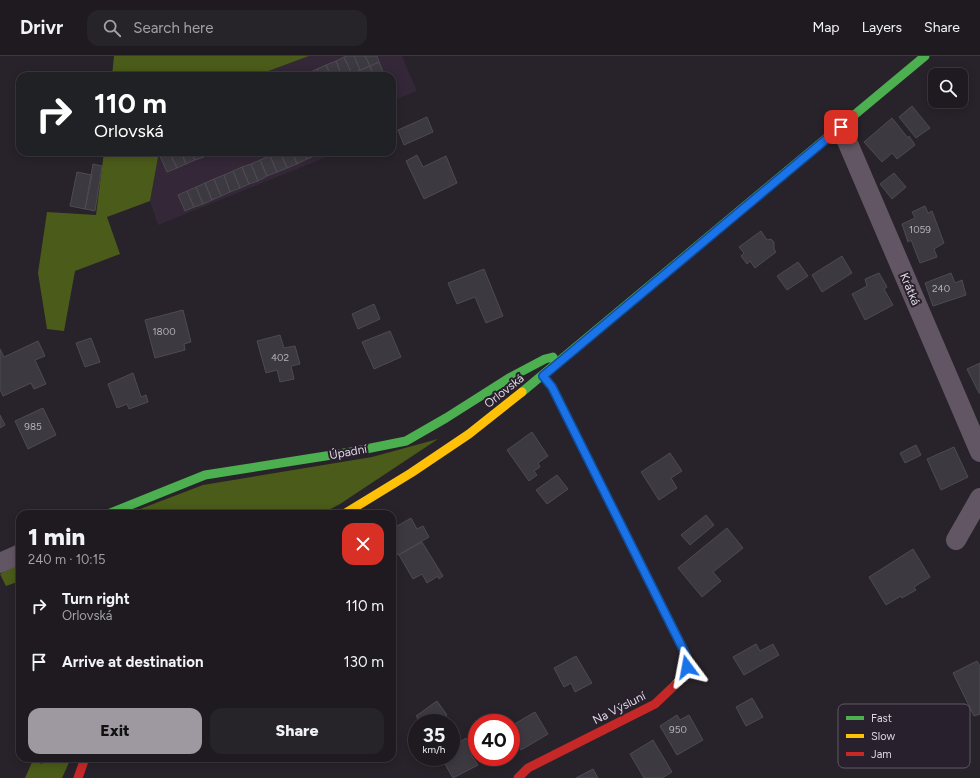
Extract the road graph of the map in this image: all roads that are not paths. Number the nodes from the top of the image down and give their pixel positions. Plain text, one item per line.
1 (925, 56) edge
2 (841, 127) junction
3 (573, 351) junction
4 (543, 376) junction
5 (980, 452) edge
6 (980, 498) edge
7 (118, 510) edge
8 (351, 510) edge
9 (956, 540) dead end
10 (16, 556) edge
11 (0, 563) edge
12 (83, 762) edge
13 (78, 778) edge
14 (518, 778) edge

1 - 2 street, Orlovská
2 - 3 street, Orlovská
2 - 5 street, Krátká
3 - 4 street, Orlovská
3 - 7 street, Úpadní
4 - 8 street, Orlovská
4 - 14 street, Na Výsluní
6 - 9 street
10 - 11 street
12 - 13 street

